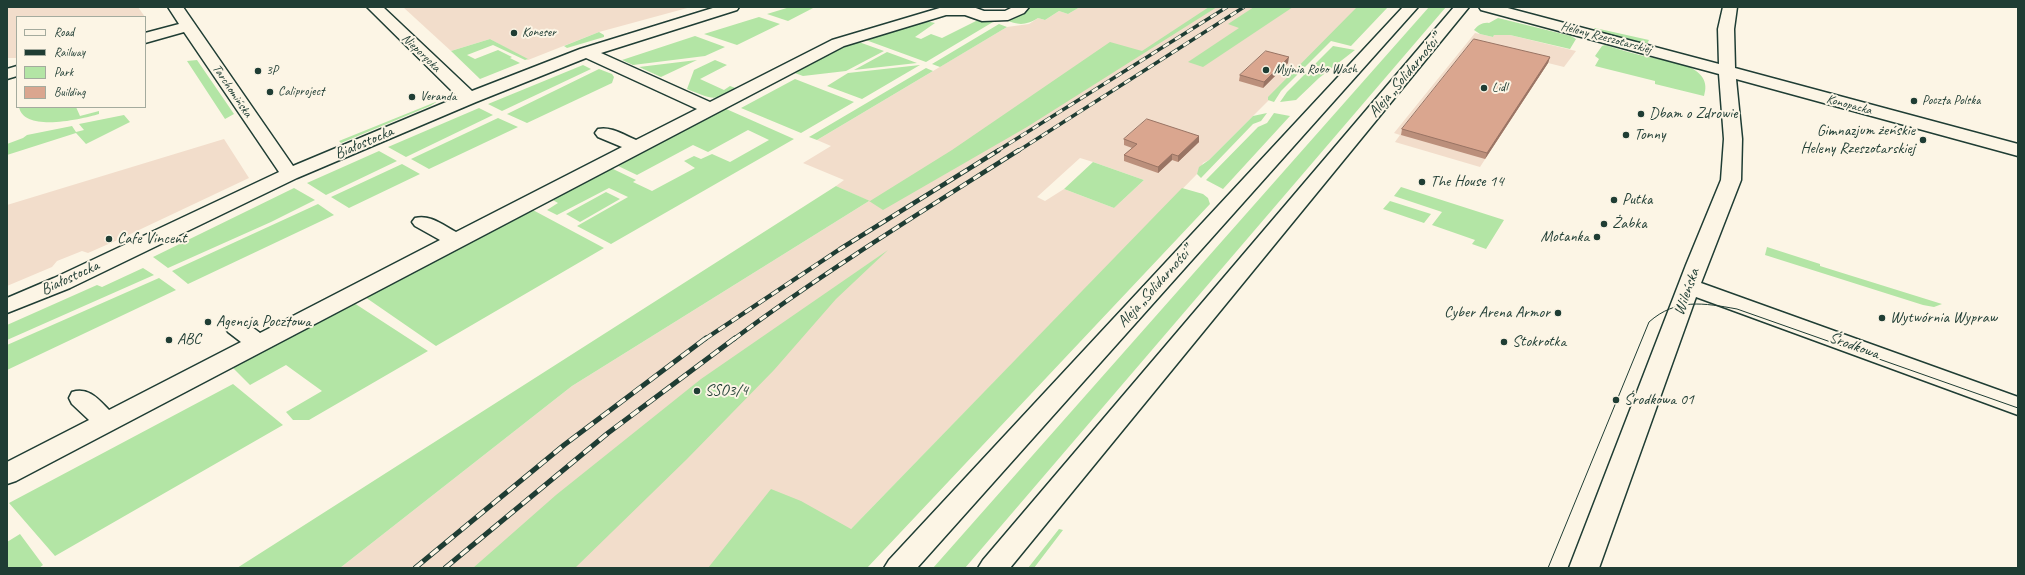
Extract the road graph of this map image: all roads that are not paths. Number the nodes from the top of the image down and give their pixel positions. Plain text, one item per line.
1 (175, 7) edge
2 (374, 7) edge
3 (732, 7) edge
4 (1022, 7) edge
5 (1411, 7) edge
6 (1462, 7) edge
7 (1486, 7) edge
8 (1730, 7) edge
9 (966, 8) edge
10 (189, 26) junction
11 (146, 38) edge
12 (586, 52) junction
13 (1727, 71) junction
14 (470, 98) junction
15 (709, 108) junction
16 (604, 134) dead end
17 (636, 146) junction
18 (2018, 150) edge
19 (290, 174) junction
20 (422, 222) dead end
21 (455, 240) junction
22 (1690, 287) junction
23 (7, 306) edge
24 (236, 327) dead end
25 (258, 343) junction
26 (81, 398) dead end
27 (2018, 406) edge
28 (106, 422) junction
29 (7, 474) edge
30 (899, 568) edge
31 (993, 568) edge
32 (1584, 568) edge

1 - 10 street, Tarchomińska
2 - 14 street, Nieporęcka
3 - 12 street, Białostocka
4 - 9 street
5 - 30 street, Aleja „Solidarności”
6 - 31 street, Aleja „Solidarności”
7 - 13 street, Heleny Rzeszotarskiej
8 - 13 street, Wileńska
9 - 15 street
10 - 11 street
10 - 19 street, Tarchomińska
12 - 14 street, Białostocka
12 - 15 street
13 - 18 street, Konopacka
13 - 22 street, Wileńska
14 - 19 street, Białostocka
15 - 17 street
16 - 17 street
17 - 21 street
19 - 23 street, Białostocka
20 - 21 street
21 - 25 street
22 - 27 street, Środkowa
22 - 32 street, Wileńska
24 - 25 street
25 - 28 street
26 - 28 street
28 - 29 street

